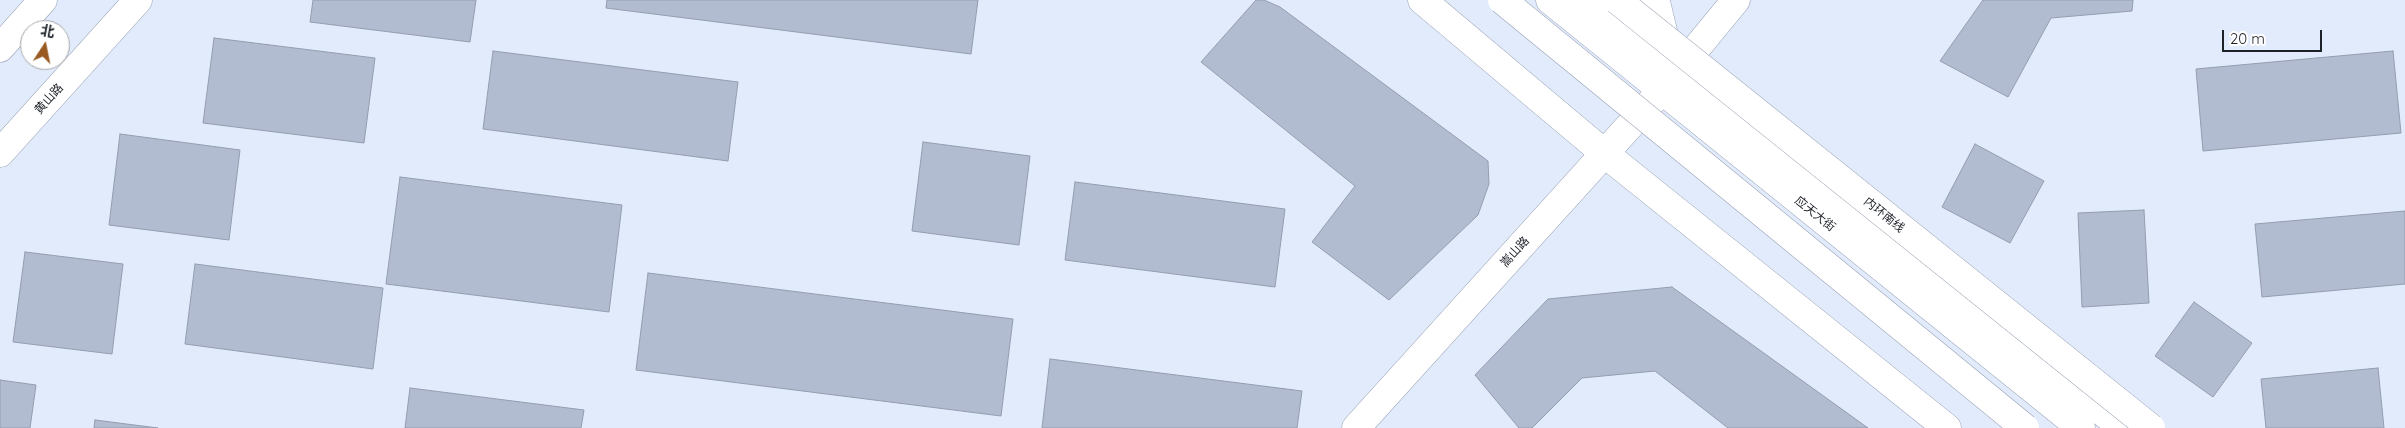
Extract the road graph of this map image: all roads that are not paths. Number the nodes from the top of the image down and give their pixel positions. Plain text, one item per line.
1 (43, 0) edge
2 (138, 0) edge
3 (1422, 0) edge
4 (1502, 0) edge
5 (1550, 0) edge
6 (1582, 0) edge
7 (1617, 0) edge
8 (1650, 0) edge
9 (1736, 0) edge
10 (0, 48) edge
11 (1667, 83) junction
12 (0, 153) edge
13 (1604, 154) junction
14 (1356, 428) edge
15 (1947, 428) edge
16 (2025, 428) edge
17 (2081, 428) edge
18 (2123, 428) edge
19 (2151, 428) edge

1 - 10 main road
2 - 12 main road, 黄山路
3 - 13 main road
4 - 16 main road, bridge
5 - 11 main road, 应天大街
6 - 11 main road, 应天大街
7 - 19 main road, 内环南线, bridge
8 - 11 main road
9 - 11 main road, 嵩山路
11 - 13 main road, 嵩山路
11 - 17 main road, 应天大街
11 - 18 main road, 应天大街
13 - 14 main road, 嵩山路
13 - 15 main road

